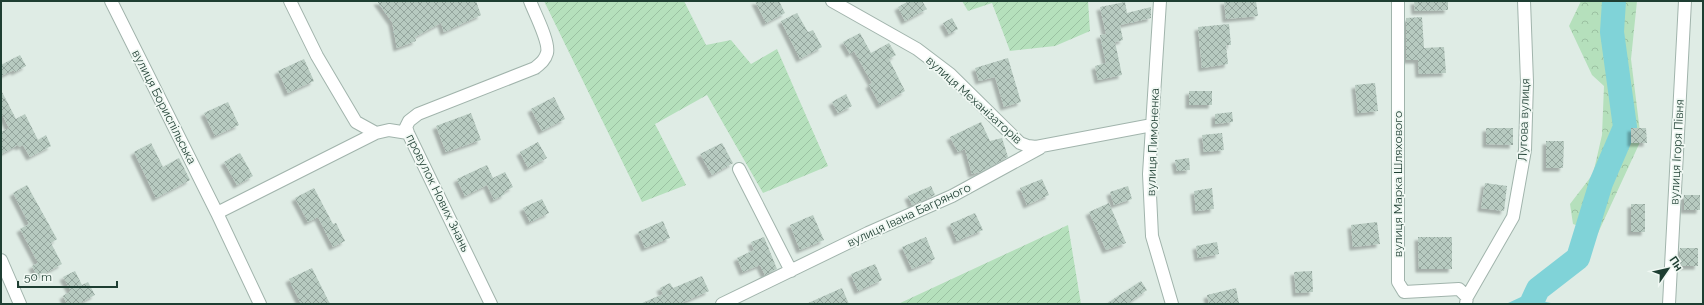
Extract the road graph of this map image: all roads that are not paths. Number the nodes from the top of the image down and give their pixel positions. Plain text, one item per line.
1 (111, 1) edge
2 (290, 1) edge
3 (530, 1) edge
4 (832, 1) edge
5 (1160, 1) edge
6 (1398, 1) edge
7 (1524, 1) edge
8 (1685, 1) edge
9 (1152, 125) junction
10 (376, 133) junction
11 (408, 133) junction
12 (1011, 136) junction
13 (1046, 145) junction
14 (1017, 160) junction
15 (739, 169) dead end
16 (217, 213) junction
17 (1, 260) edge
18 (791, 271) junction
19 (1467, 300) edge
20 (20, 304) edge
21 (260, 304) edge
22 (491, 304) edge
23 (722, 304) edge
24 (1172, 304) edge
25 (1669, 304) edge

1 - 16 street, вулиця Бориспільська
2 - 10 street
3 - 11 street, провулок Нових Знань
4 - 12 street, вулиця Механізаторів
5 - 9 street, вулиця Пимоненка
6 - 19 street, вулиця Марка Шляхового
7 - 19 street, Лугова вулиця
8 - 25 street, вулиця Ігоря Півня
9 - 13 street, вулиця Механізаторів
9 - 24 street, вулиця Пимоненка
10 - 11 street
10 - 16 street
11 - 22 street, провулок Нових Знань
12 - 13 street, вулиця Механізаторів
12 - 14 street
13 - 14 street, вулиця Івана Багряного
14 - 18 street, вулиця Івана Багряного
15 - 18 street
16 - 21 street, вулиця Бориспільська
17 - 20 street
18 - 23 street, вулиця Івана Багряного

